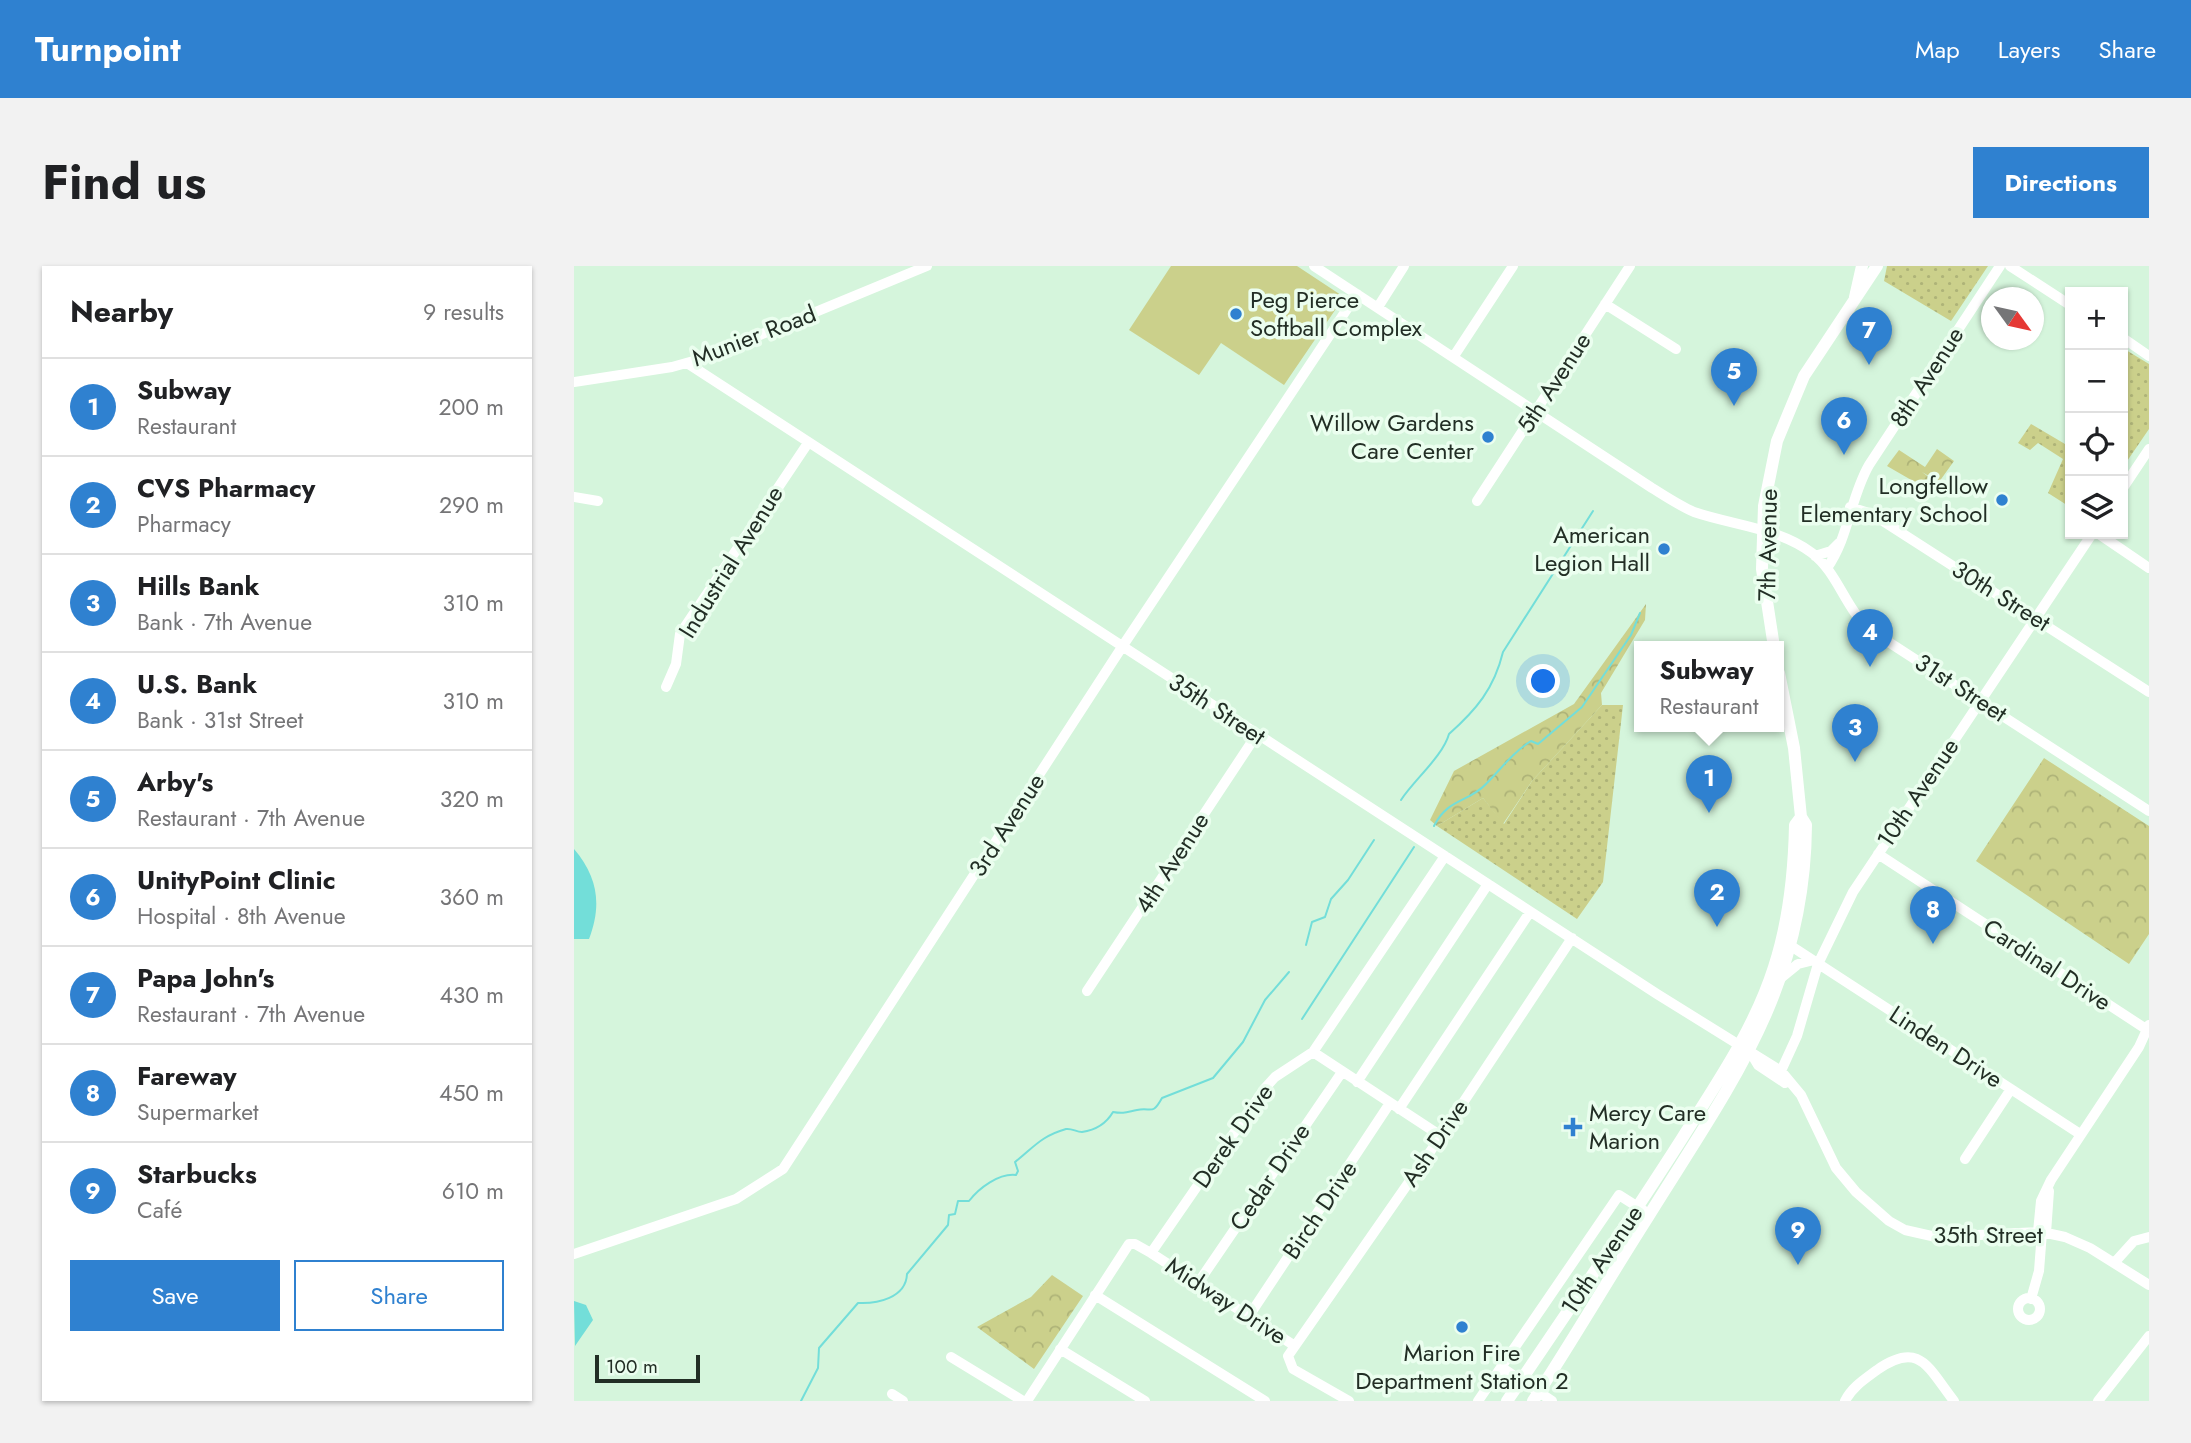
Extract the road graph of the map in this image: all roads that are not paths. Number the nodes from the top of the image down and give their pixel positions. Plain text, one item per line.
1 (927, 266) edge
2 (1314, 266) edge
3 (1404, 266) edge
4 (1513, 266) edge
5 (1630, 266) edge
6 (1862, 266) edge
7 (1877, 266) edge
8 (2000, 266) edge
9 (2010, 266) edge
10 (1357, 293) junction
11 (1855, 297) junction
12 (2065, 302) edge
13 (1605, 304) junction
14 (1378, 307) junction
15 (2128, 341) edge
16 (1676, 349) dead end
17 (1454, 356) junction
18 (2149, 356) edge
19 (687, 363) junction
20 (574, 382) edge
21 (1536, 409) junction
22 (808, 443) junction
23 (2149, 449) edge
24 (2128, 480) edge
25 (574, 497) edge
26 (598, 501) dead end
27 (1477, 501) dead end
28 (1850, 507) junction
29 (1763, 532) junction
30 (2089, 539) edge
31 (2106, 539) edge
32 (1842, 540) junction
33 (1815, 556) junction
34 (1827, 568) junction
35 (2149, 568) edge
36 (2036, 618) junction
37 (1773, 641) edge
38 (1122, 647) junction
39 (666, 687) dead end
40 (2149, 692) edge
41 (1784, 698) edge
42 (1979, 701) junction
43 (1257, 734) junction
44 (2149, 811) edge
45 (1801, 817) junction
46 (1878, 854) junction
47 (1445, 856) junction
48 (1488, 884) junction
49 (1531, 912) junction
50 (1572, 938) junction
51 (1791, 946) junction
52 (1814, 962) junction
53 (1782, 976) junction
54 (1087, 991) dead end
55 (2148, 1027) edge
56 (1745, 1049) junction
57 (1313, 1052) junction
58 (1781, 1071) junction
59 (1342, 1072) junction
60 (1357, 1082) junction
61 (2011, 1089) junction
62 (1801, 1096) junction
63 (1395, 1106) junction
64 (2081, 1134) junction
65 (1441, 1136) junction
66 (1965, 1159) dead end
67 (1638, 1207) junction
68 (1649, 1214) junction
69 (2042, 1232) junction
70 (2149, 1237) edge
71 (1152, 1253) junction
72 (574, 1254) edge
73 (2115, 1262) junction
74 (1198, 1283) junction
75 (2149, 1285) edge
76 (1095, 1295) junction
77 (2031, 1299) dead end
78 (1249, 1316) junction
79 (2149, 1336) edge
80 (1295, 1346) junction
81 (1060, 1349) junction
82 (951, 1357) dead end
83 (1501, 1367) junction
84 (1522, 1380) junction
85 (892, 1394) dead end
86 (1536, 1396) edge
87 (903, 1401) edge
88 (1025, 1401) edge
89 (1145, 1401) edge
90 (1265, 1401) edge
91 (1349, 1401) edge
92 (1478, 1401) edge
93 (1507, 1401) edge
94 (1552, 1401) edge
95 (1845, 1401) edge
96 (1954, 1401) edge
97 (2098, 1401) edge

1 - 19 street, Munier Road
2 - 10 street, 31st Street
3 - 14 street
4 - 17 street
5 - 13 street, 5th Avenue
6 - 11 main road, 7th Avenue
7 - 11 main road, 7th Avenue
8 - 28 street, 8th Avenue
9 - 12 street
10 - 14 street, 31st Street
10 - 38 street, 3rd Avenue
11 - 29 main road, 7th Avenue
13 - 16 street
13 - 21 street, 5th Avenue
14 - 17 street, 31st Street
15 - 18 street
17 - 21 street, 31st Street
19 - 20 street, Munier Road
19 - 22 street, 35th Street
21 - 27 street, 5th Avenue
21 - 29 street, 31st Street
22 - 38 street, 35th Street
22 - 39 street, Industrial Avenue
23 - 24 street
25 - 26 street
28 - 32 street, 8th Avenue
28 - 36 street, 30th Street
29 - 33 street, 31st Street
29 - 37 main road, 7th Avenue
30 - 36 street, 10th Avenue
31 - 35 street
32 - 33 street
32 - 34 street, 8th Avenue
33 - 34 street, 31st Street
34 - 42 street, 31st Street
36 - 40 street, 30th Street
36 - 42 street, 10th Avenue
38 - 43 street, 35th Street
38 - 72 street, 3rd Avenue
41 - 45 main road
42 - 44 street, 31st Street
42 - 46 street, 10th Avenue
43 - 47 street, 35th Street
43 - 54 street, 4th Avenue
45 - 51 main road
45 - 56 main road
46 - 52 street, 10th Avenue
46 - 55 street, Cardinal Drive
47 - 48 street, 35th Street
47 - 57 street, Derek Drive
48 - 49 street, 35th Street
48 - 60 street
49 - 50 street, 35th Street
49 - 63 street, Birch Drive
50 - 56 street, 35th Street
50 - 65 street, Ash Drive
51 - 52 street, Linden Drive
51 - 53 main road
52 - 53 street
52 - 58 street, 10th Avenue
52 - 61 street, Linden Drive
53 - 56 main road
55 - 64 street
56 - 58 street, 35th Street
56 - 62 street, 35th Street
56 - 67 main road, 10th Avenue
56 - 68 main road, 10th Avenue
57 - 59 street
57 - 71 street, Derek Drive
58 - 62 street, 35th Street
59 - 60 street
59 - 74 street, Cedar Drive
60 - 63 street
61 - 64 street, Linden Drive
61 - 66 street
62 - 69 street, 35th Street
63 - 65 street
63 - 78 street, Birch Drive
64 - 69 street
65 - 80 street, Ash Drive
67 - 68 street
67 - 83 street
67 - 84 main road, 10th Avenue
68 - 86 main road, 10th Avenue
69 - 73 street, 35th Street
69 - 77 street
70 - 73 street
71 - 74 street, Midway Drive
71 - 76 street
73 - 75 street, 35th Street
74 - 78 street, Midway Drive
76 - 81 street
76 - 90 street
78 - 80 street, Midway Drive
79 - 97 street
80 - 91 street, Midway Drive
81 - 88 street
81 - 89 street
82 - 88 street
83 - 84 street
83 - 92 street
84 - 86 street
84 - 93 main road, 10th Avenue
85 - 87 street
86 - 94 street
95 - 96 street

